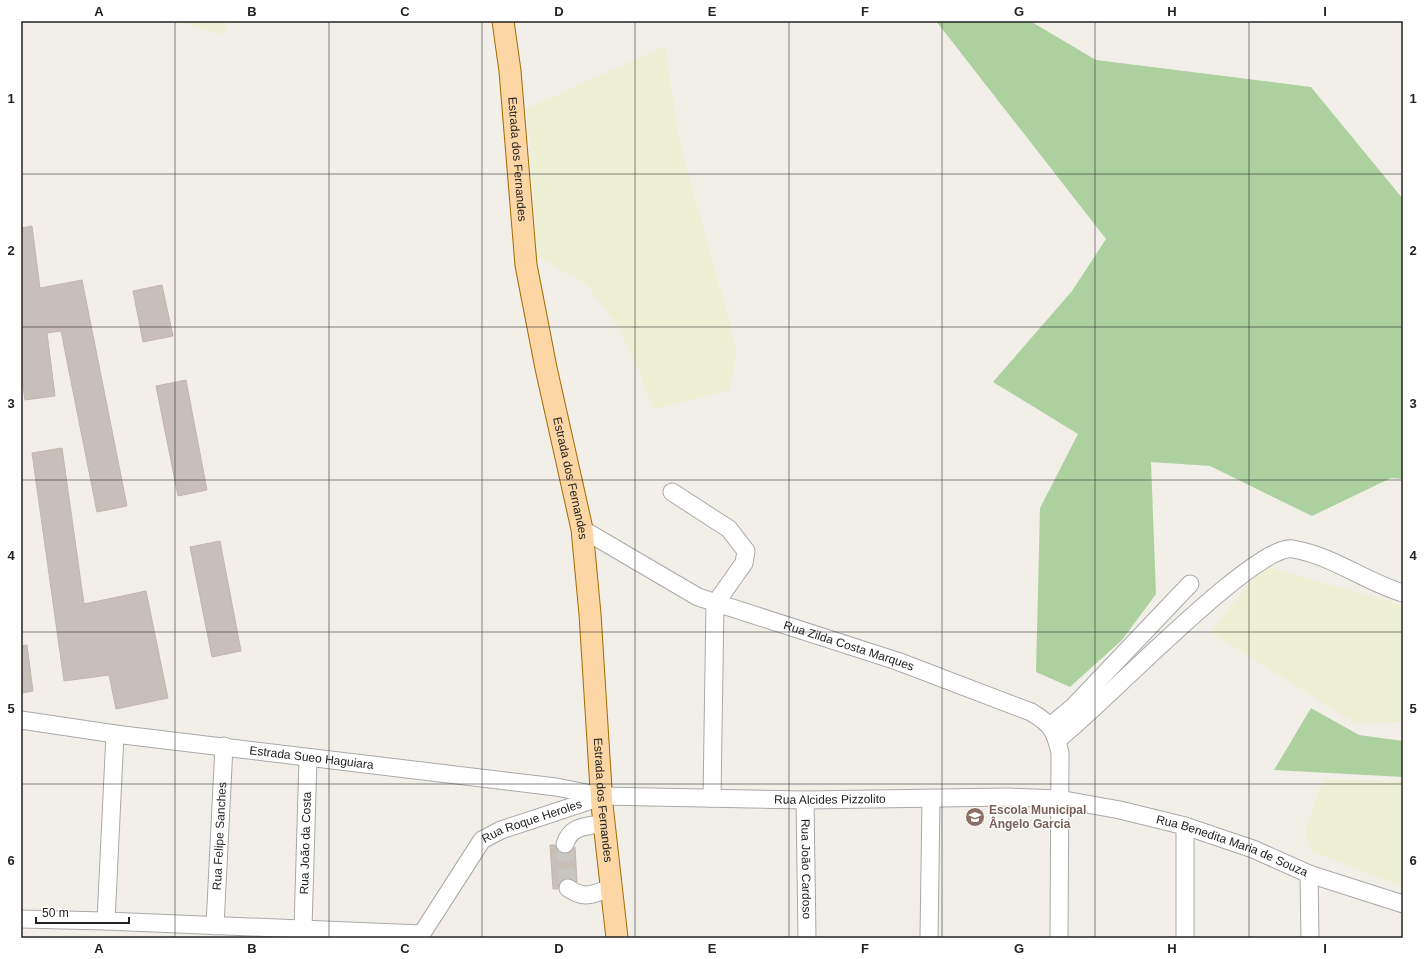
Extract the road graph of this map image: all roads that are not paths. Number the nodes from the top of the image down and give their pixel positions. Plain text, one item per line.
1 (503, 21) edge
2 (672, 492) dead end
3 (582, 529) junction
4 (1190, 584) dead end
5 (1403, 594) edge
6 (715, 604) junction
7 (21, 720) edge
8 (1054, 733) junction
9 (115, 734) junction
10 (224, 746) junction
11 (308, 758) junction
12 (602, 796) junction
13 (712, 798) junction
14 (931, 798) junction
15 (1059, 799) junction
16 (805, 800) junction
17 (604, 823) junction
18 (1185, 826) junction
19 (565, 844) tunnel mouth
20 (1309, 874) junction
21 (568, 888) dead end
22 (611, 888) junction
23 (1403, 904) edge
24 (21, 919) edge
25 (106, 921) junction
26 (216, 926) junction
27 (303, 928) junction
28 (420, 936) edge
29 (617, 938) edge
30 (807, 938) edge
31 (929, 938) edge
32 (1059, 938) edge
33 (1185, 938) edge
34 (1310, 938) edge

1 - 3 main road, Estrada dos Fernandes
2 - 6 street
3 - 6 street, Rua Zilda Costa Marques
3 - 12 main road, Estrada dos Fernandes
4 - 8 street
5 - 8 street
6 - 8 street, Rua Zilda Costa Marques
6 - 13 street
7 - 9 street, Estrada Sueo Haguiara
8 - 15 street
9 - 10 street, Estrada Sueo Haguiara
9 - 25 street
10 - 11 street, Estrada Sueo Haguiara
10 - 26 street, Rua Felipe Sanches
11 - 12 street, Estrada Sueo Haguiara
11 - 27 street, Rua João da Costa
12 - 13 street, Rua Alcides Pizzolito
12 - 17 main road, Estrada dos Fernandes
12 - 28 street, Rua Roque Heroles
13 - 16 street, Rua Alcides Pizzolito
14 - 15 street, Rua Alcides Pizzolito
14 - 16 street, Rua Alcides Pizzolito
14 - 31 street
15 - 18 street, Rua Benedita Maria de Souza
15 - 32 street
16 - 30 street, Rua João Cardoso
17 - 19 street
17 - 22 main road, Estrada dos Fernandes
18 - 20 street, Rua Benedita Maria de Souza
18 - 33 street
20 - 23 street, Rua Benedita Maria de Souza
20 - 34 street
21 - 22 street
22 - 29 main road, Estrada dos Fernandes
24 - 25 street
25 - 26 street
26 - 27 street
27 - 28 street

